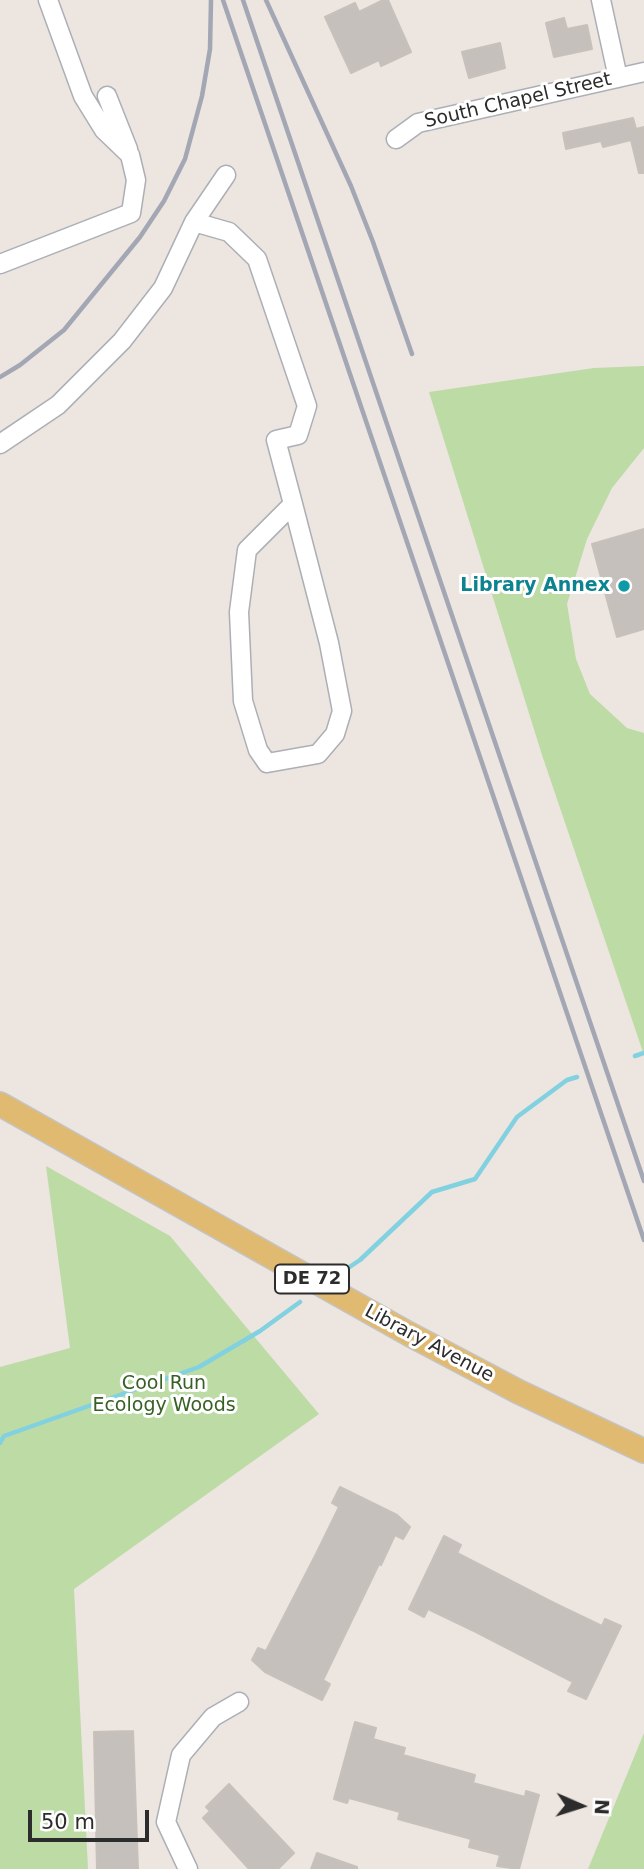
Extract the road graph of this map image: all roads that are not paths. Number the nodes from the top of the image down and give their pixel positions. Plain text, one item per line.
1 (48, 0) edge
2 (601, 0) edge
3 (644, 72) edge
4 (618, 78) junction
5 (107, 96) dead end
6 (396, 139) dead end
7 (130, 155) junction
8 (226, 175) dead end
9 (194, 222) junction
10 (0, 264) edge
11 (0, 444) edge
12 (293, 504) junction
13 (0, 1104) edge
14 (637, 1448) edge
15 (239, 1702) dead end
16 (188, 1869) edge

1 - 7 street
2 - 4 street
3 - 4 street, South Chapel Street
4 - 6 street, South Chapel Street
5 - 7 street
7 - 10 street
8 - 9 street
9 - 11 street
9 - 12 street
12 - 12 street
13 - 14 main road, Library Avenue / DE 72
15 - 16 street

